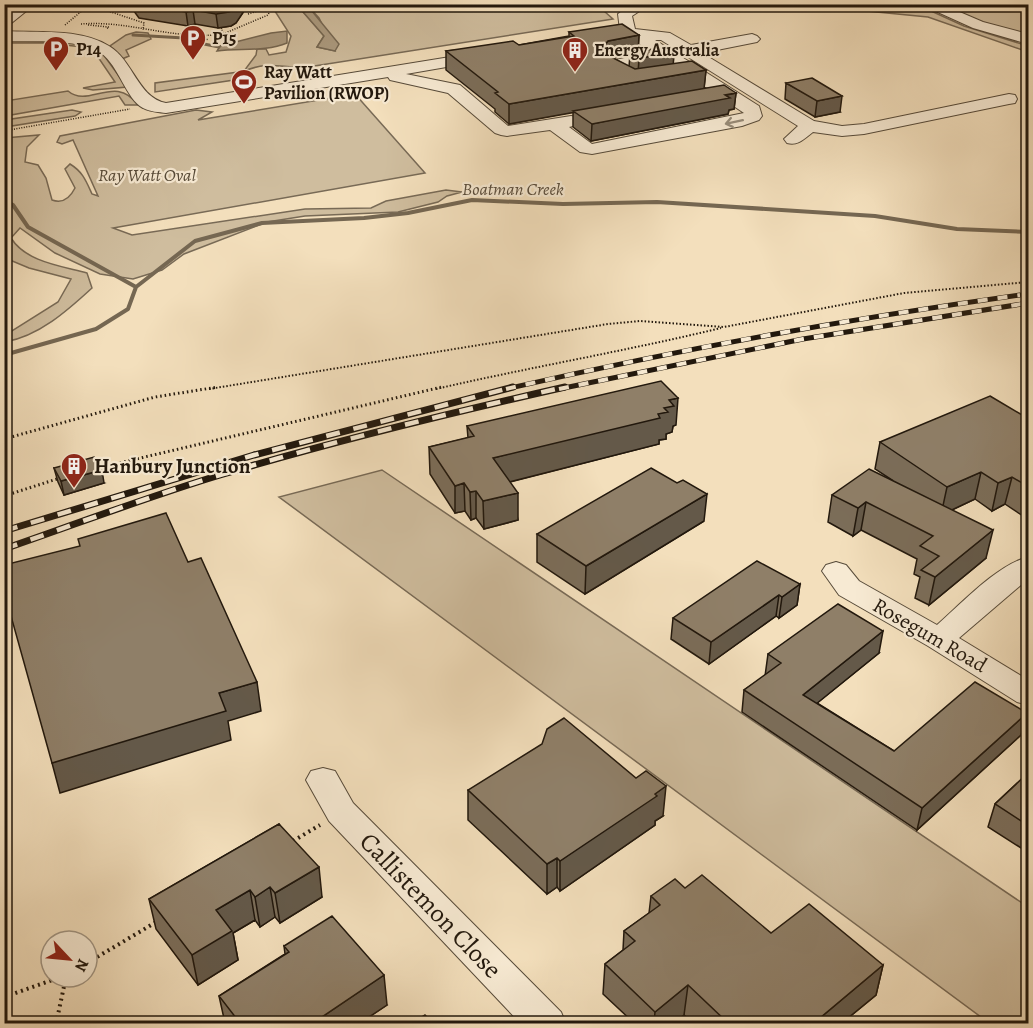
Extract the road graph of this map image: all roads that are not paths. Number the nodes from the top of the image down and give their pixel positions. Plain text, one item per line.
1 (28, 4) edge
2 (927, 4) edge
3 (649, 7) edge
4 (4, 22) edge
5 (629, 33) junction
6 (4, 36) edge
7 (752, 39) dead end
8 (1029, 39) edge
9 (582, 40) edge
10 (690, 50) junction
11 (500, 54) edge
12 (666, 55) junction
13 (693, 72) junction
14 (382, 73) junction
15 (672, 75) edge
16 (650, 79) edge
17 (726, 92) junction
18 (703, 96) edge
19 (1009, 99) dead end
20 (588, 118) edge
21 (554, 124) junction
22 (809, 126) junction
23 (793, 139) dead end
24 (1029, 566) edge
25 (836, 571) dead end
26 (939, 639) junction
27 (1029, 694) edge
28 (324, 780) dead end
29 (547, 1023) edge

1 - 4 street
2 - 8 street
3 - 5 street
5 - 9 street
5 - 10 street
5 - 12 street
6 - 14 street
7 - 10 street
10 - 22 street
11 - 14 street
12 - 13 street
12 - 16 street
13 - 15 street
13 - 17 street
14 - 21 street
17 - 18 street
17 -> 21 street
19 - 22 street
20 - 21 street
22 - 23 street
24 - 26 street
25 - 26 street, Rosegum Road
26 - 27 street, Rosegum Road
28 - 29 street, Callistemon Close

